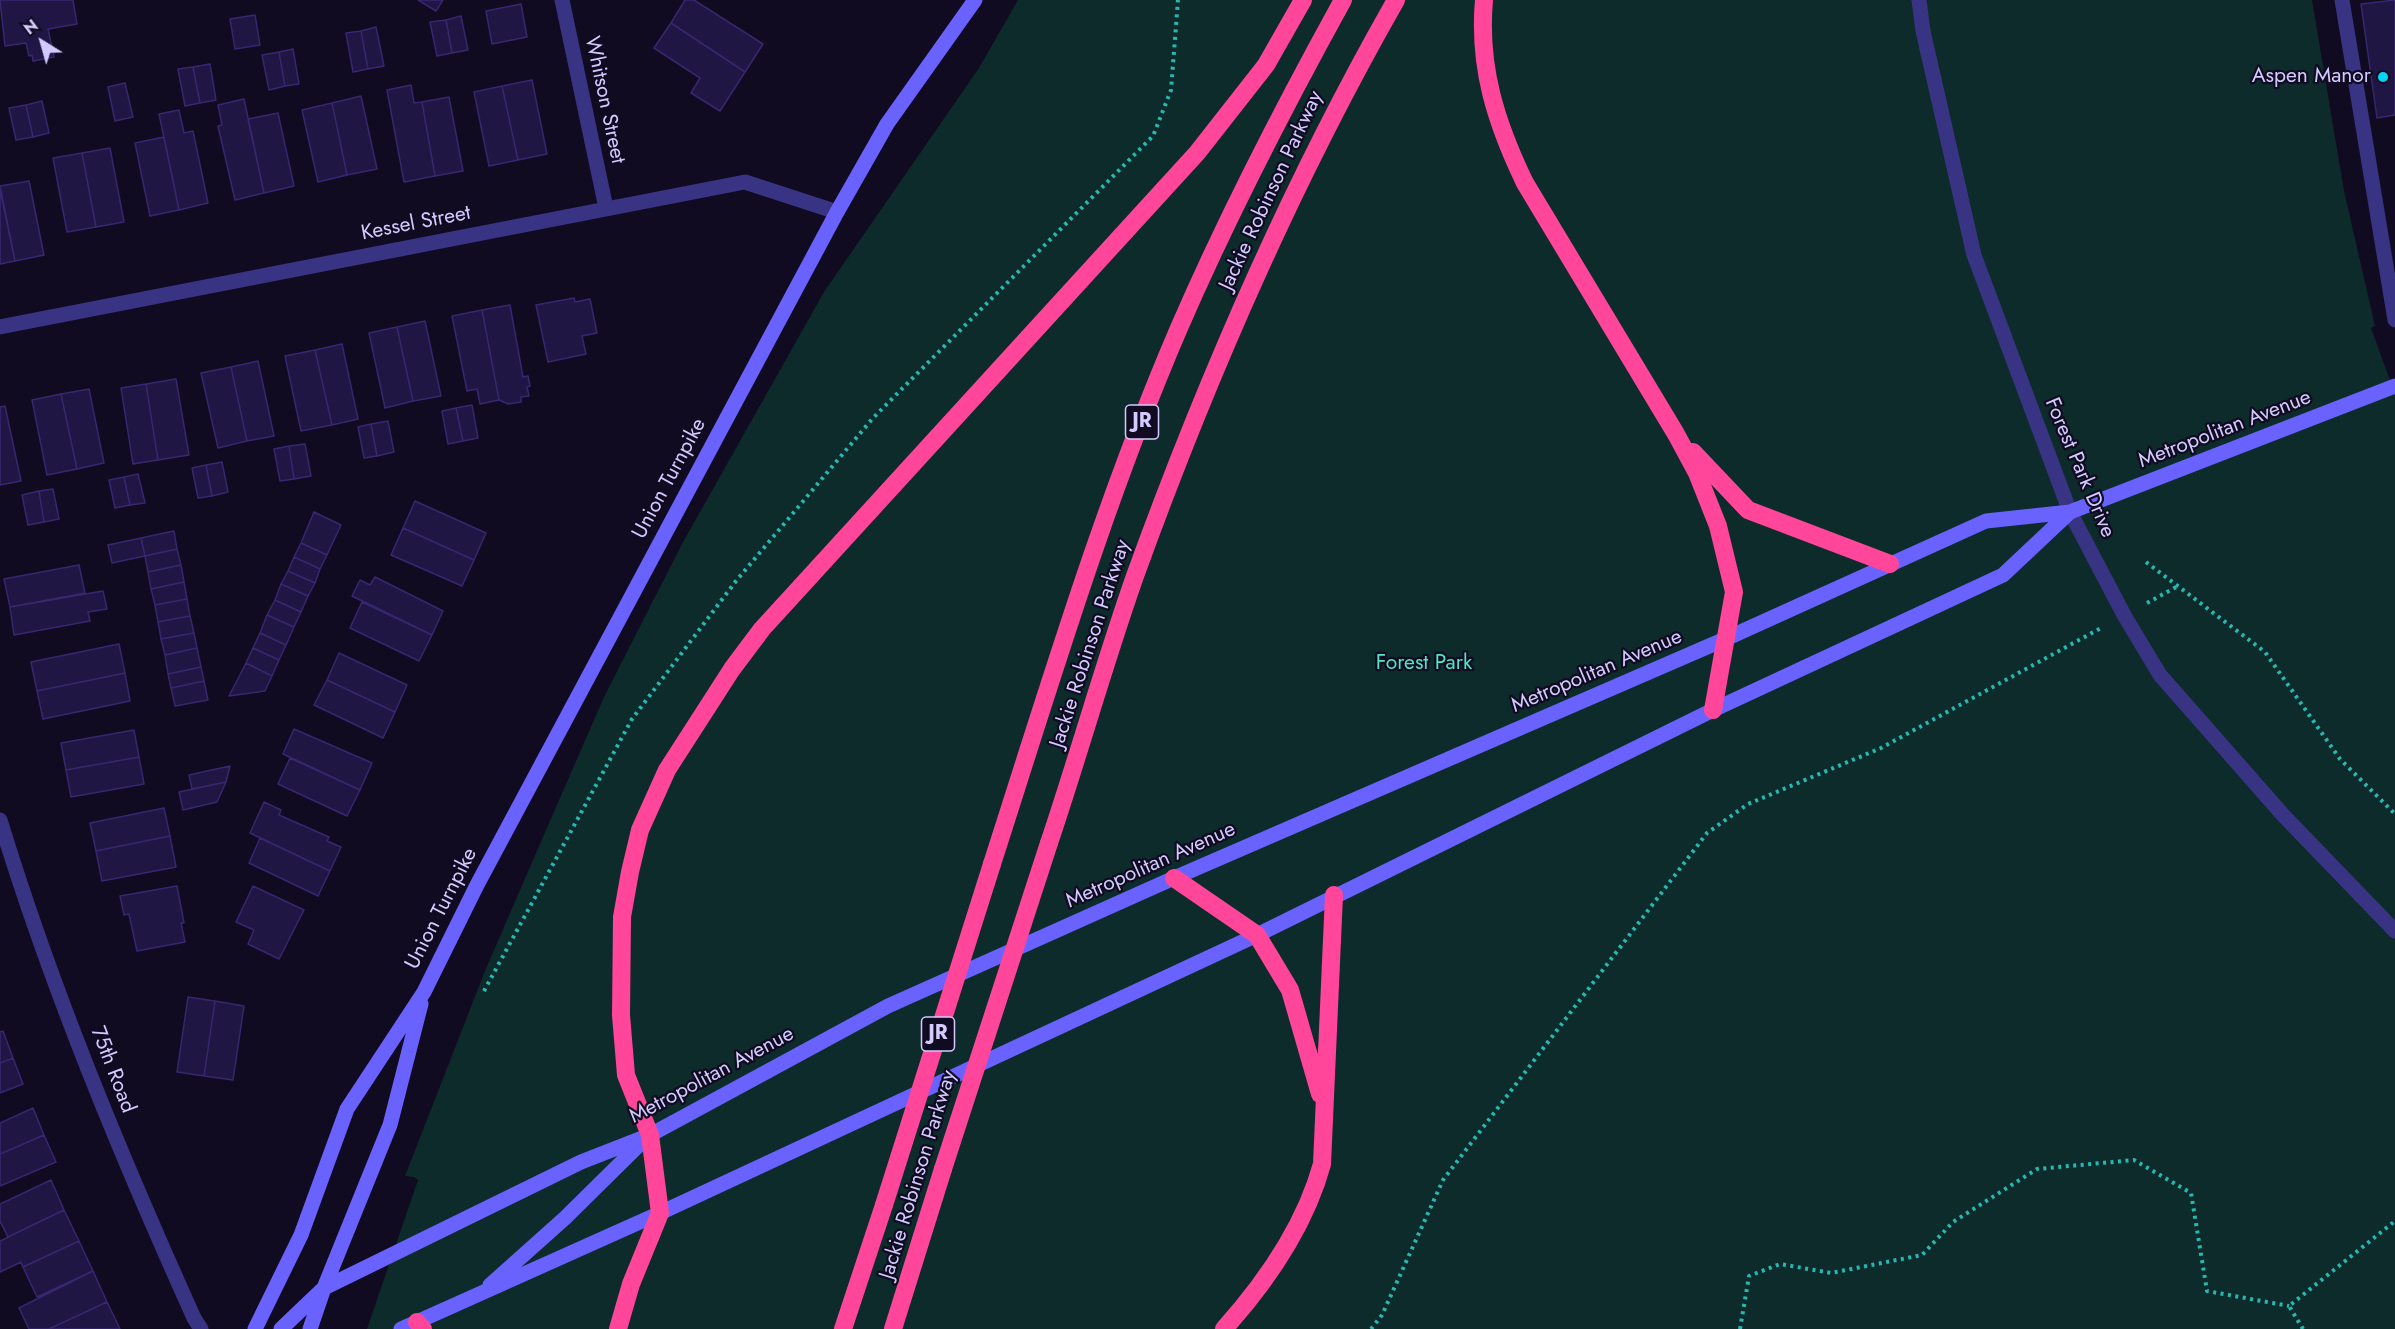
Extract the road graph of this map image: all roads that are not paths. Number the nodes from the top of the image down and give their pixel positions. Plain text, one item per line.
1 (561, 0) edge
2 (975, 0) edge
3 (1303, 0) edge
4 (1343, 0) edge
5 (1396, 0) edge
6 (1484, 0) edge
7 (1919, 0) edge
8 (2342, 0) edge
9 (606, 208) junction
10 (837, 212) junction
11 (2395, 320) edge
12 (0, 327) edge
13 (2395, 386) edge
14 (1676, 434) junction
15 (2070, 512) junction
16 (1890, 564) junction
17 (1724, 640) junction
18 (1713, 710) junction
19 (0, 820) edge
20 (1174, 878) junction
21 (1334, 895) junction
22 (2395, 931) edge
23 (1257, 935) junction
24 (424, 992) junction
25 (1324, 1111) junction
26 (650, 1135) junction
27 (660, 1213) junction
28 (324, 1288) junction
29 (479, 1295) junction
30 (414, 1327) edge
31 (201, 1329) edge
32 (255, 1329) edge
33 (280, 1329) edge
34 (310, 1329) edge
35 (618, 1329) edge
36 (843, 1329) edge
37 (893, 1329) edge
38 (1224, 1329) edge

1 - 9 street, Whitson Street
2 - 10 main road, Union Turnpike
3 - 26 highway
4 - 36 highway, Jackie Robinson Parkway / JR, bridge
5 - 37 highway, Jackie Robinson Parkway / JR, bridge
6 - 14 highway
7 - 15 street, Forest Park Drive
8 - 11 street
9 - 10 street, Kessel Street
9 - 12 street, Kessel Street
10 - 24 main road, Union Turnpike
13 - 15 main road, Metropolitan Avenue
14 - 16 highway
14 - 17 highway
15 - 16 main road, Metropolitan Avenue
15 - 18 main road, Metropolitan Avenue
15 - 22 street, Forest Park Drive
16 - 17 main road, Metropolitan Avenue
17 - 18 highway
17 - 20 main road, Metropolitan Avenue
18 - 21 main road, Metropolitan Avenue
19 - 31 street, 75th Road
20 - 23 highway
20 - 26 main road, Metropolitan Avenue
21 - 23 main road, Metropolitan Avenue
21 - 25 highway
23 - 25 highway
23 - 27 main road, Metropolitan Avenue
24 - 28 main road, Union Turnpike
24 - 32 main road, Union Turnpike
25 - 38 highway
26 - 27 highway
26 - 28 main road, Metropolitan Avenue
26 - 29 main road
27 - 29 main road, Metropolitan Avenue
27 - 35 highway
28 - 33 main road, Metropolitan Avenue
28 - 34 main road, Union Turnpike
29 - 30 main road, Metropolitan Avenue

